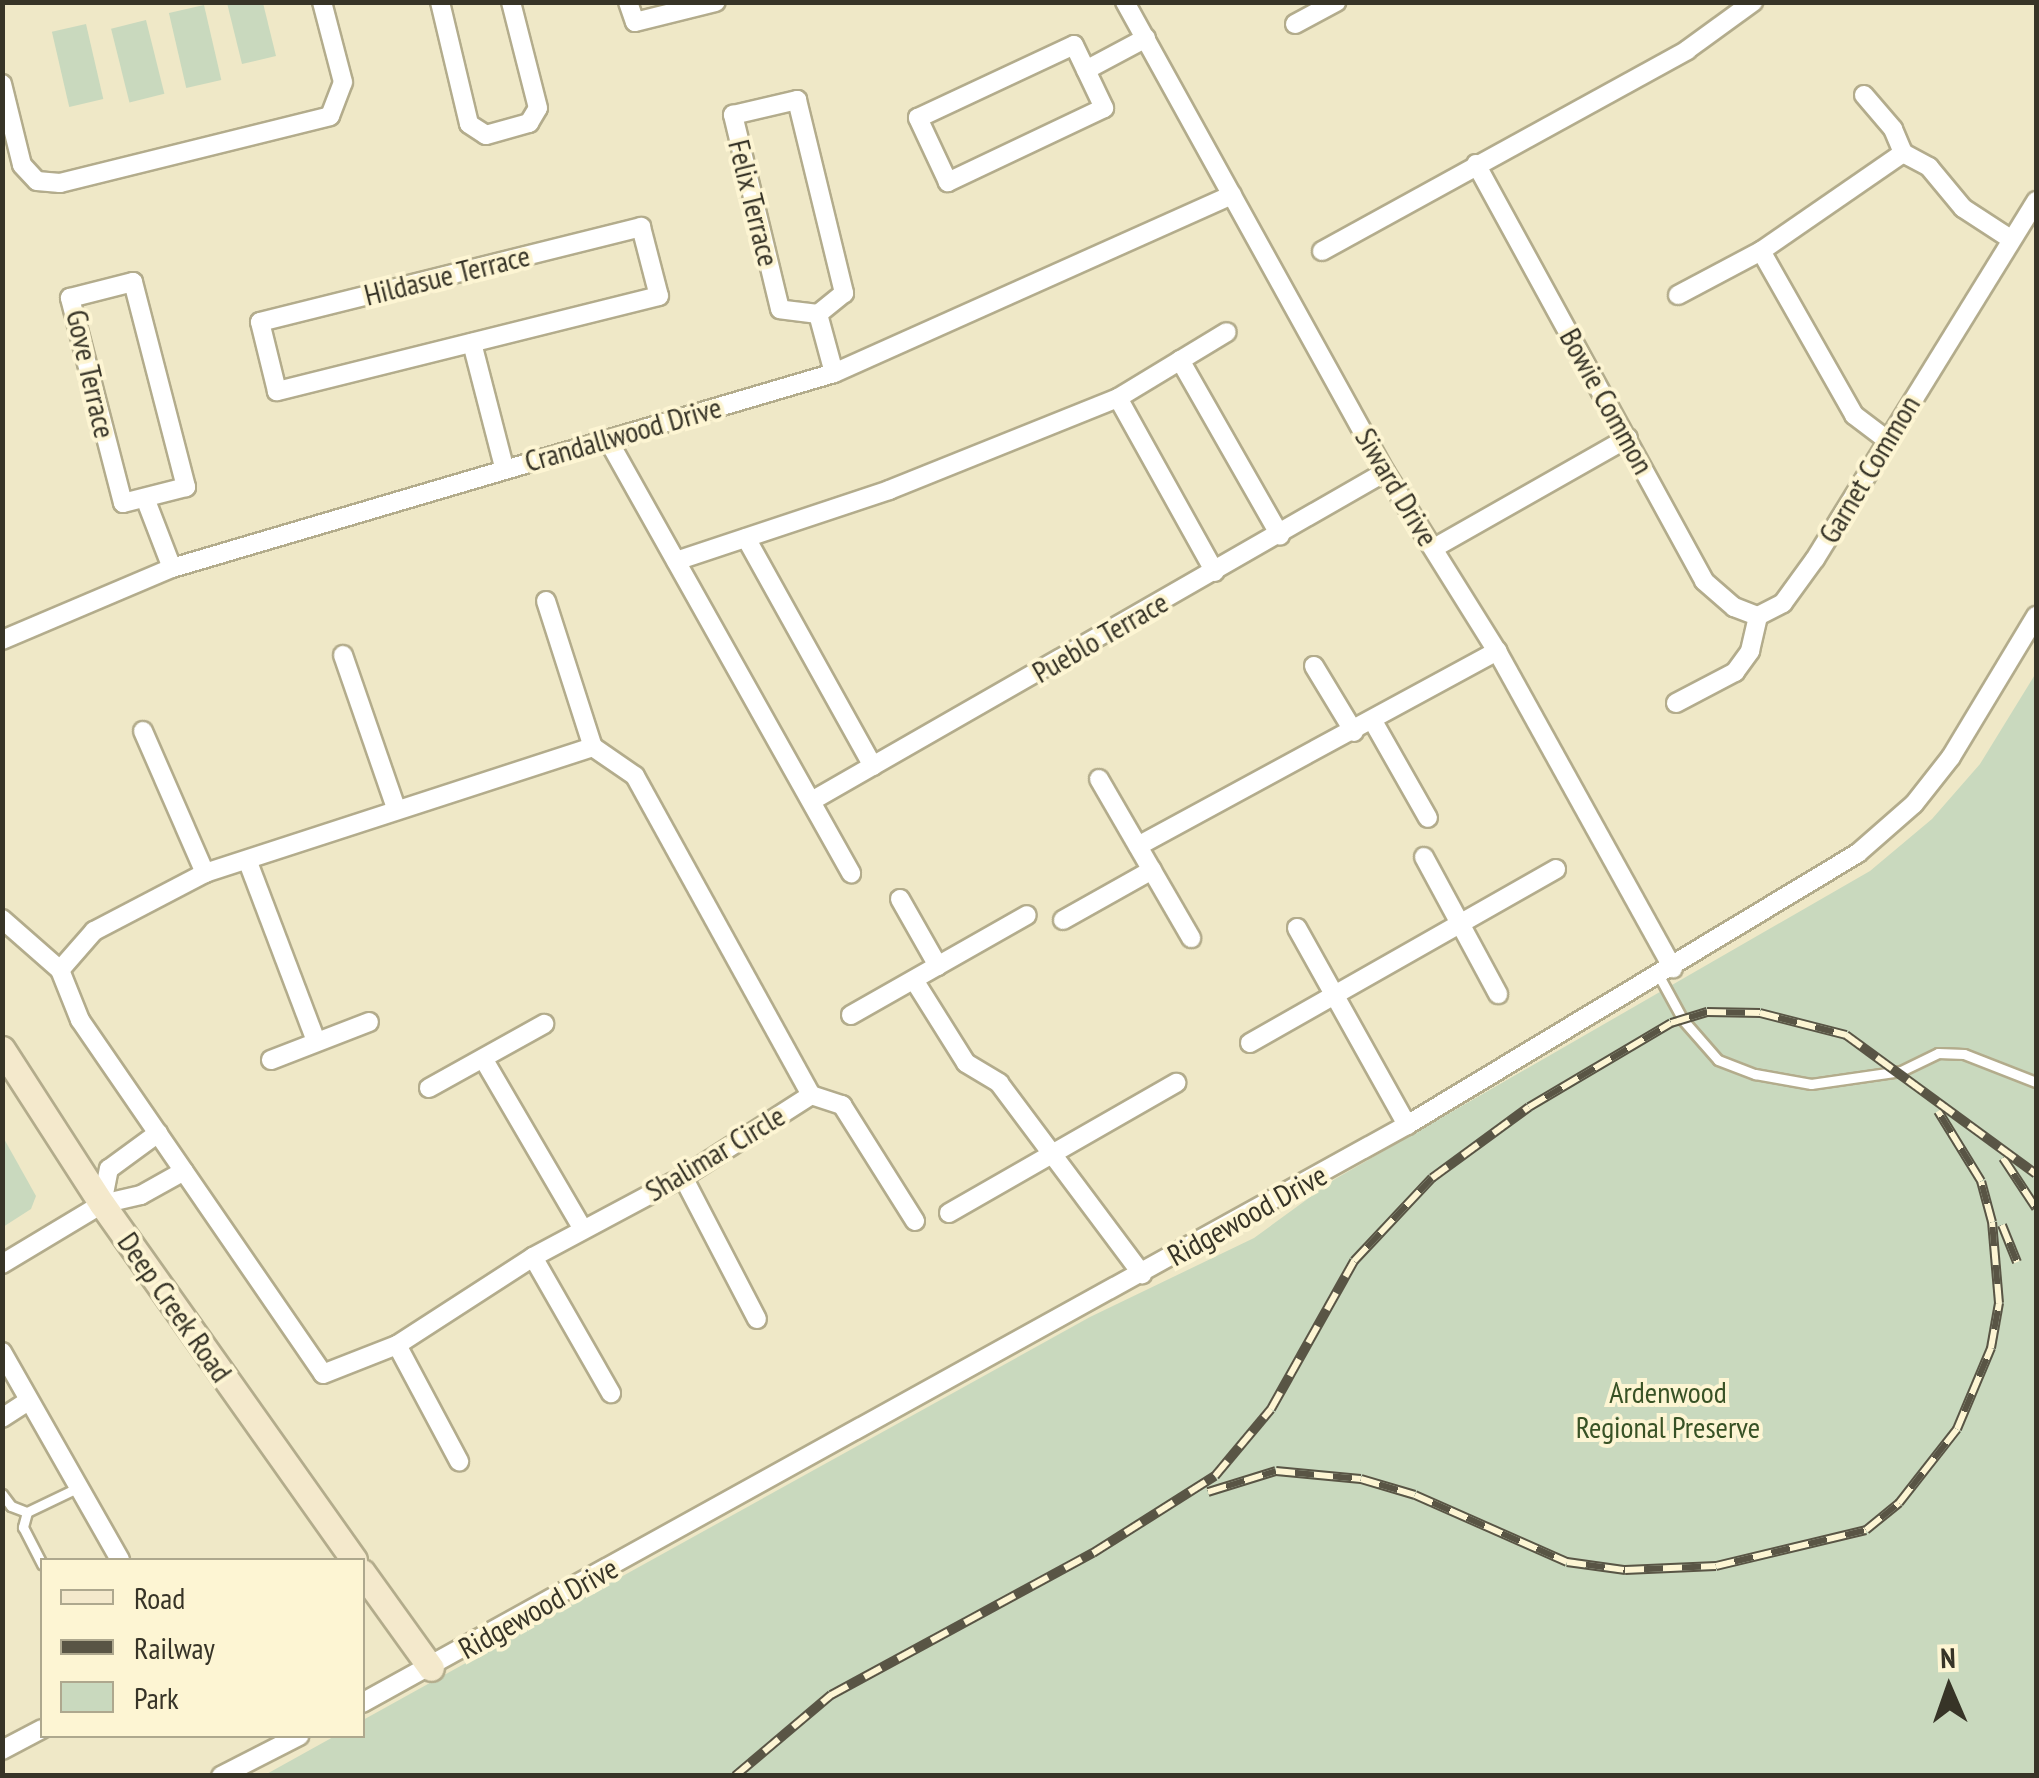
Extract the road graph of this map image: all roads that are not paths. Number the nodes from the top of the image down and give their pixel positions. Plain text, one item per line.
1 (322, 2) edge
2 (440, 2) edge
3 (511, 2) edge
4 (628, 2) edge
5 (716, 2) edge
6 (1125, 2) edge
7 (1336, 2) edge
8 (1754, 2) edge
9 (1296, 24) dead end
10 (1146, 38) junction
11 (1086, 70) junction
12 (2, 84) edge
13 (1864, 95) dead end
14 (1903, 153) junction
15 (1476, 164) junction
16 (1232, 195) junction
17 (2036, 201) edge
18 (2008, 238) junction
19 (1322, 251) dead end
20 (1760, 251) junction
21 (1678, 294) dead end
22 (818, 314) junction
23 (1227, 332) dead end
24 (472, 343) junction
25 (1180, 360) junction
26 (834, 373) junction
27 (1118, 398) junction
28 (1628, 438) junction
29 (608, 440) junction
30 (1886, 440) junction
31 (504, 467) junction
32 (1384, 472) junction
33 (145, 498) junction
34 (1280, 535) junction
35 (746, 538) junction
36 (1434, 548) junction
37 (676, 561) junction
38 (172, 568) junction
39 (1215, 572) junction
40 (546, 601) dead end
41 (1758, 616) junction
42 (2036, 616) edge
43 (2, 640) edge
44 (1497, 652) junction
45 (343, 655) dead end
46 (1314, 666) dead end
47 (1676, 703) dead end
48 (1374, 723) junction
49 (143, 731) dead end
50 (1354, 732) junction
51 (593, 747) junction
52 (874, 766) junction
53 (1100, 779) dead end
54 (815, 799) junction
55 (396, 808) junction
56 (1428, 818) dead end
57 (1138, 846) junction
58 (1424, 857) dead end
59 (248, 862) junction
60 (1556, 869) dead end
61 (1152, 870) junction
62 (205, 873) junction
63 (850, 873) dead end
64 (900, 899) dead end
65 (1028, 915) dead end
66 (2, 918) edge
67 (1062, 920) dead end
68 (1460, 925) junction
69 (1297, 928) dead end
70 (1190, 938) dead end
71 (938, 966) junction
72 (60, 970) junction
73 (1666, 972) junction
74 (914, 980) junction
75 (1498, 994) dead end
76 (1334, 996) junction
77 (851, 1015) dead end
78 (369, 1022) dead end
79 (544, 1024) dead end
80 (316, 1041) junction
81 (1250, 1043) dead end
82 (2, 1050) edge
83 (271, 1060) dead end
84 (484, 1060) junction
85 (2036, 1082) edge
86 (1176, 1083) dead end
87 (430, 1088) dead end
88 (811, 1095) junction
89 (1408, 1125) junction
90 (158, 1134) junction
91 (1054, 1154) junction
92 (184, 1171) junction
93 (683, 1177) junction
94 (102, 1204) junction
95 (949, 1213) dead end
96 (914, 1220) dead end
97 (582, 1228) junction
98 (533, 1256) junction
99 (2, 1264) edge
100 (1142, 1274) junction
101 (756, 1319) dead end
102 (397, 1345) junction
103 (2, 1352) edge
104 (611, 1393) dead end
105 (26, 1402) junction
106 (2, 1418) edge
107 (459, 1461) dead end
108 (77, 1488) junction
109 (2, 1494) edge
110 (27, 1512) junction
111 (119, 1558) edge
112 (353, 1558) edge
113 (40, 1560) edge
114 (365, 1576) edge
115 (430, 1668) junction
116 (365, 1701) edge
117 (40, 1730) edge
118 (295, 1738) edge
119 (2, 1750) edge
120 (221, 1776) edge

1 - 12 street
2 - 3 street
4 - 5 street
6 - 10 street, Siward Drive
7 - 9 street
8 - 15 street
10 - 11 street
10 - 16 street, Siward Drive
11 - 11 street
13 - 14 street
14 - 18 street
14 - 20 street
15 - 19 street
15 - 28 street, Bowie Common
16 - 26 street, Crandallwood Drive
16 - 32 street, Siward Drive
17 - 18 street, Garnet Common
18 - 30 street, Garnet Common
20 - 21 street
20 - 30 street
22 - 22 street, Felix Terrace
22 - 26 street
23 - 25 street
24 - 24 street, Hildasue Terrace
24 - 31 street
25 - 27 street
25 - 34 street
26 - 29 street, Crandallwood Drive
27 - 35 street
27 - 39 street
28 - 36 street
28 - 41 street, Bowie Common
29 - 31 street, Crandallwood Drive
29 - 37 street
30 - 41 street, Garnet Common
31 - 38 street, Crandallwood Drive
32 - 34 street, Pueblo Terrace
32 - 36 street, Siward Drive
33 - 33 street, Gove Terrace
33 - 38 street
34 - 39 street, Pueblo Terrace
35 - 37 street
35 - 52 street
36 - 44 street, Siward Drive
37 - 54 street
38 - 43 street, Crandallwood Drive
39 - 52 street, Pueblo Terrace
40 - 51 street
41 - 47 street
42 - 73 street, Ridgewood Drive
44 - 48 street
44 - 73 street, Siward Drive
45 - 55 street
46 - 50 street
48 - 50 street
48 - 56 street
49 - 62 street
50 - 57 street
51 - 55 street
51 - 88 street, Shalimar Circle
52 - 54 street, Pueblo Terrace
53 - 57 street
54 - 63 street
55 - 59 street
57 - 61 street
58 - 68 street
59 - 62 street
59 - 80 street
60 - 68 street
61 - 67 street
61 - 70 street
62 - 72 street
64 - 71 street
65 - 71 street
66 - 72 street
68 - 75 street
68 - 76 street
69 - 76 street
71 - 74 street
72 - 90 street, Shalimar Circle
73 - 85 lane
73 - 89 street, Ridgewood Drive
74 - 77 street
74 - 91 street
76 - 81 street
76 - 89 street
78 - 80 street
79 - 84 street
80 - 83 street
82 - 94 street, Deep Creek Road
84 - 87 street
84 - 97 street
86 - 91 street
88 - 93 street, Shalimar Circle
88 - 96 street
89 - 100 street, Ridgewood Drive
90 - 92 street, Shalimar Circle
90 - 94 street
91 - 95 street
91 - 100 street
92 - 94 street
92 - 102 street, Shalimar Circle
93 - 97 street, Shalimar Circle
93 - 101 street
94 - 99 street
94 - 112 street, Deep Creek Road
97 - 98 street, Shalimar Circle
98 - 102 street, Shalimar Circle
98 - 104 street
100 - 115 street, Ridgewood Drive
102 - 107 street
103 - 105 street
105 - 106 street
105 - 108 street
108 - 110 lane
108 - 111 street
109 - 110 lane
110 - 113 lane
114 - 115 street
115 - 116 street, Ridgewood Drive
117 - 119 street
118 - 120 street

